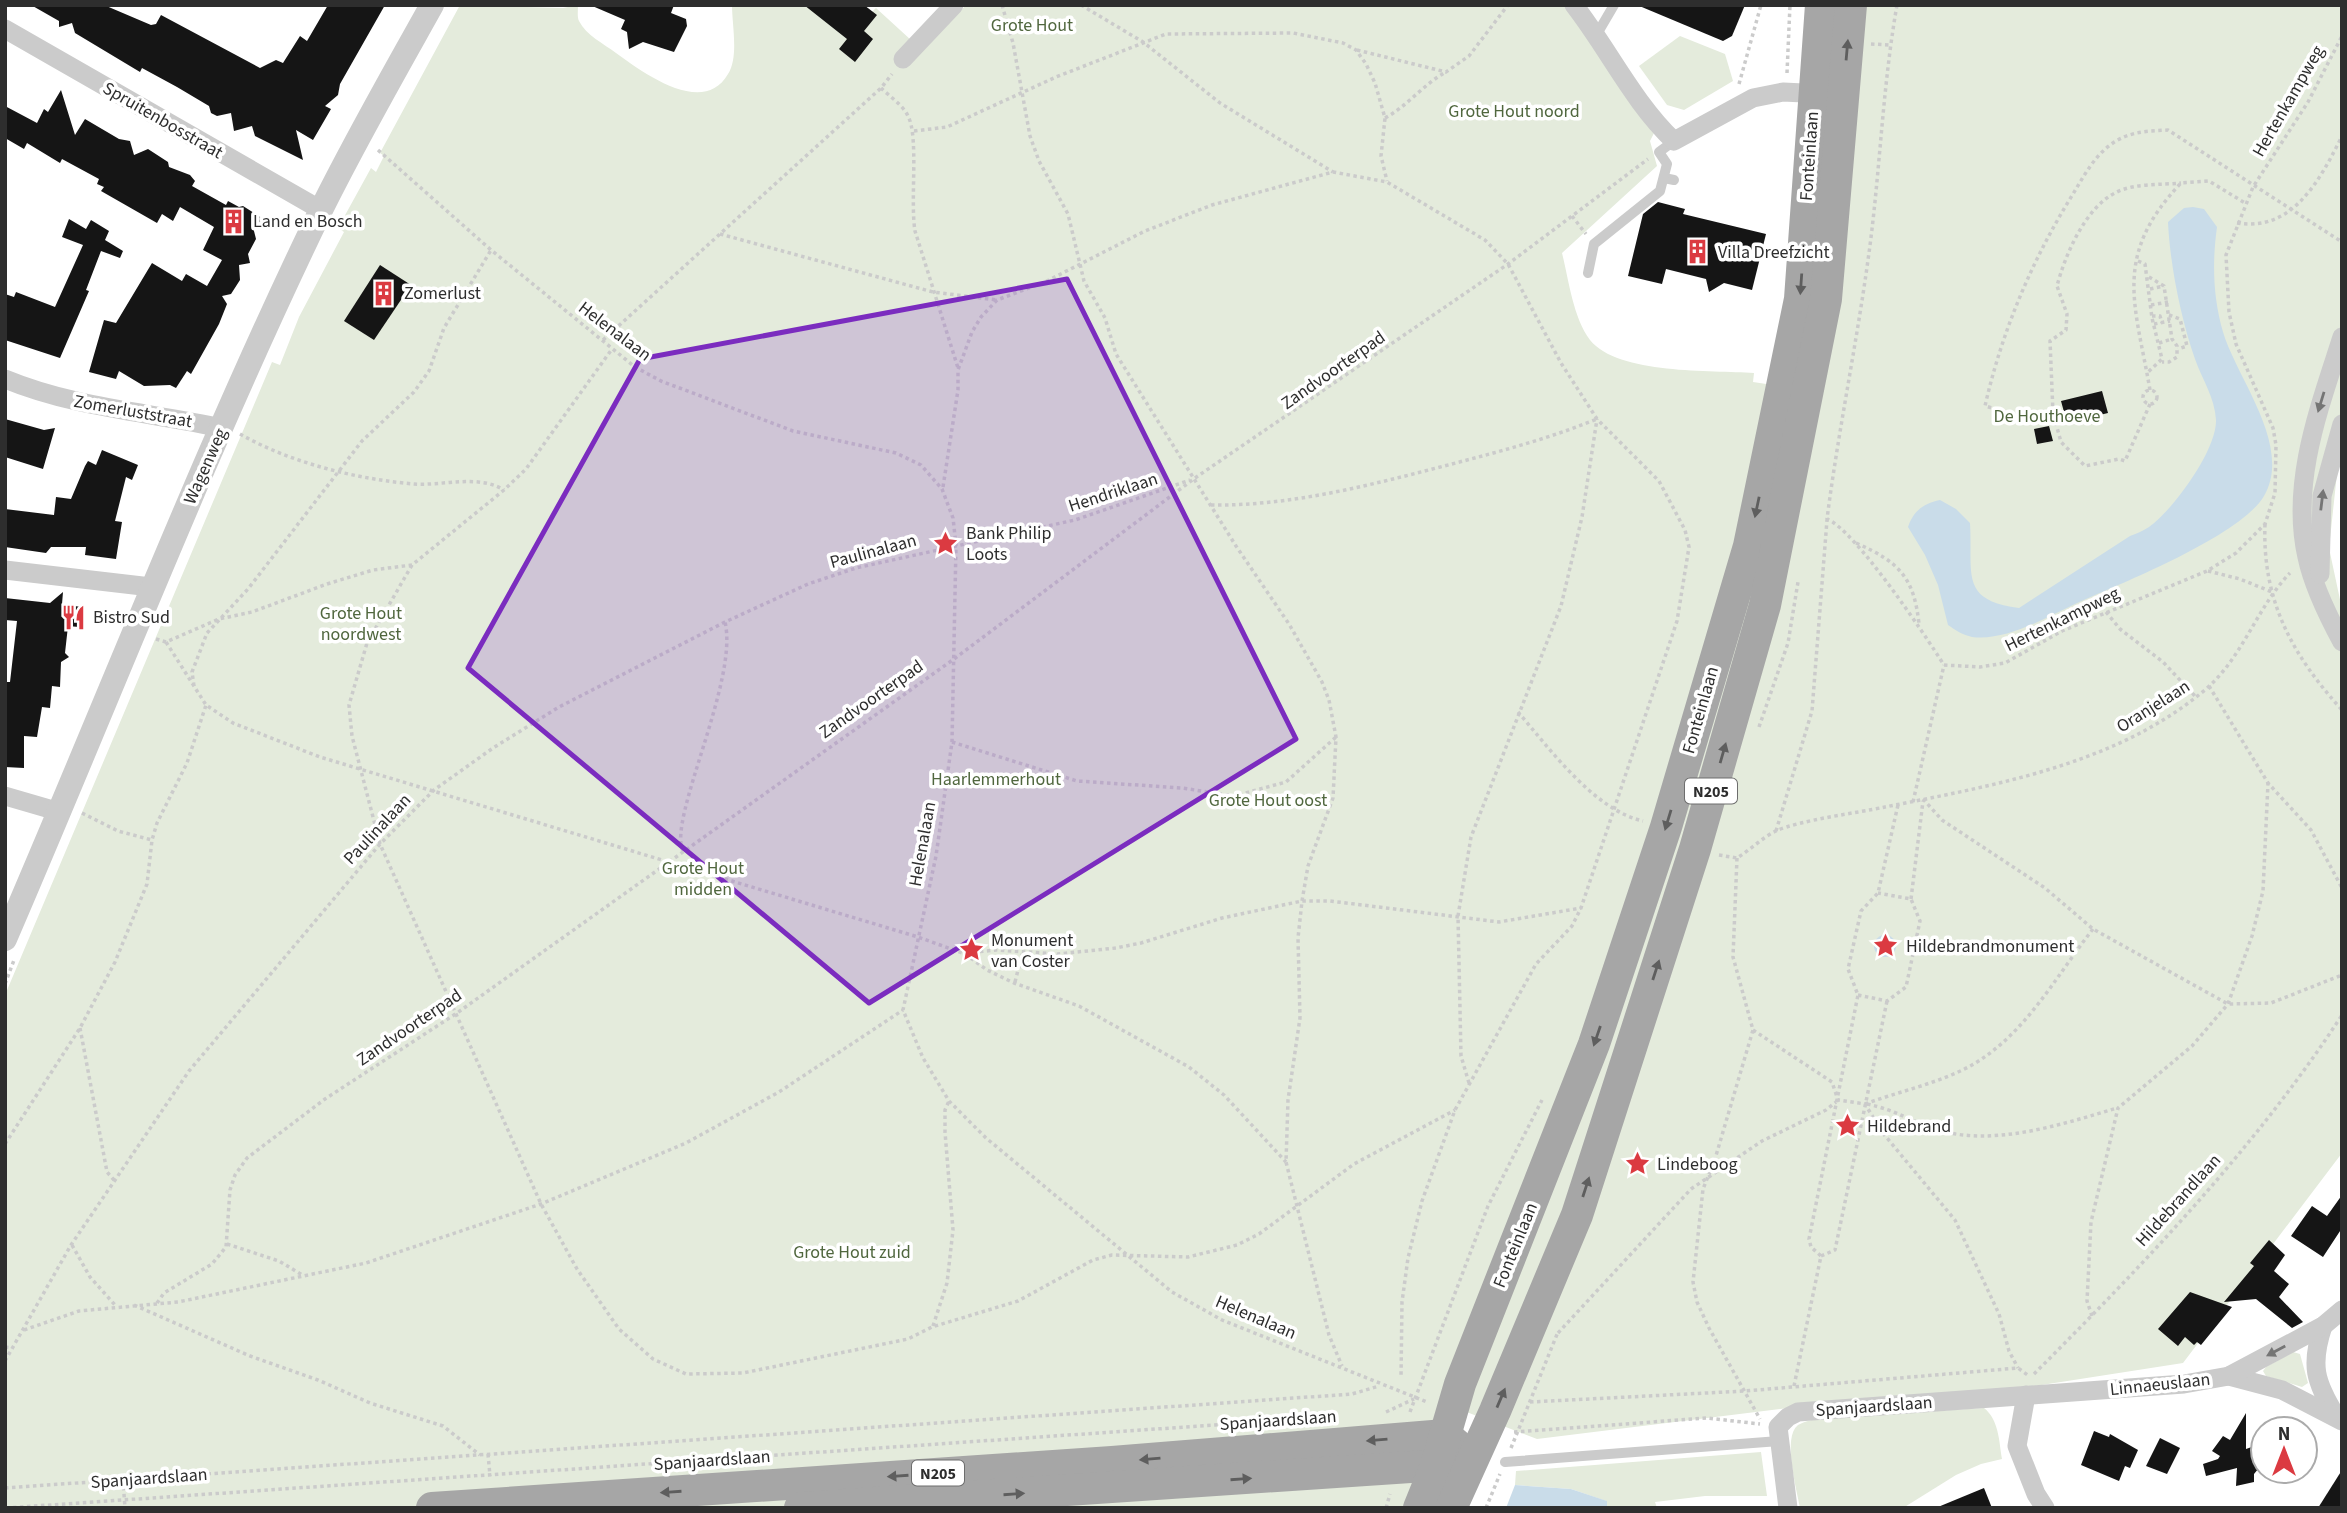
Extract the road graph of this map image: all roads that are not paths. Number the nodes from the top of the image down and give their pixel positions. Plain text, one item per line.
1 (432, 5) edge
2 (954, 5) edge
3 (1574, 5) edge
4 (1614, 5) edge
5 (1821, 5) edge
6 (1851, 5) edge
7 (5, 29) edge
8 (1597, 34) junction
9 (902, 59) road end
10 (1814, 93) junction
11 (1666, 147) junction
12 (321, 210) junction
13 (1588, 273) dead end
14 (2342, 337) edge
15 (5, 379) edge
16 (2342, 424) edge
17 (228, 430) junction
18 (5, 570) edge
19 (151, 587) junction
20 (2320, 593) junction
21 (2342, 642) edge
22 (5, 796) edge
23 (67, 811) junction
24 (5, 939) edge
25 (2342, 1310) edge
26 (2323, 1326) junction
27 (2229, 1376) junction
28 (2029, 1386) junction
29 (2339, 1418) edge
30 (1773, 1431) junction
31 (1445, 1435) junction
32 (1472, 1461) junction
33 (1505, 1462) dead end
34 (1436, 1466) junction
35 (432, 1508) edge
36 (800, 1508) edge
37 (1419, 1508) edge
38 (1451, 1508) edge
39 (1788, 1508) edge
40 (2045, 1508) edge

1 - 12 street, Wagenweg
2 - 9 street
3 - 8 street
4 - 8 lane
5 - 10 main road, Fonteinlaan / N205
10 -> 6 main road, Fonteinlaan / N205
7 - 12 street, Spruitenbosstraat
8 - 11 street
10 - 11 street
10 -> 31 main road, Fonteinlaan / N205
32 -> 10 main road, Fonteinlaan / N205
11 - 13 lane
12 - 17 street, Wagenweg
14 -> 20 street
15 - 17 street, Zomerluststraat
20 -> 16 street
17 - 19 street, Wagenweg
18 - 19 street
19 - 23 street, Wagenweg
20 - 21 street
22 - 23 street
23 - 24 street, Wagenweg
25 - 26 street, Linnaeuslaan
26 -> 27 street, Linnaeuslaan
26 - 29 street
27 - 28 street, Linnaeuslaan
27 - 29 street
28 - 30 street, Spanjaardslaan
28 - 40 street
30 - 33 lane, Spanjaardslaan
30 - 39 street
31 - 32 main road
31 - 34 main road, Fonteinlaan / N205
31 -> 35 main road, Spanjaardslaan / N205
32 - 34 main road, N205
32 - 38 main road, Fonteinlaan
36 -> 34 main road, N205
34 - 37 main road, Fonteinlaan

